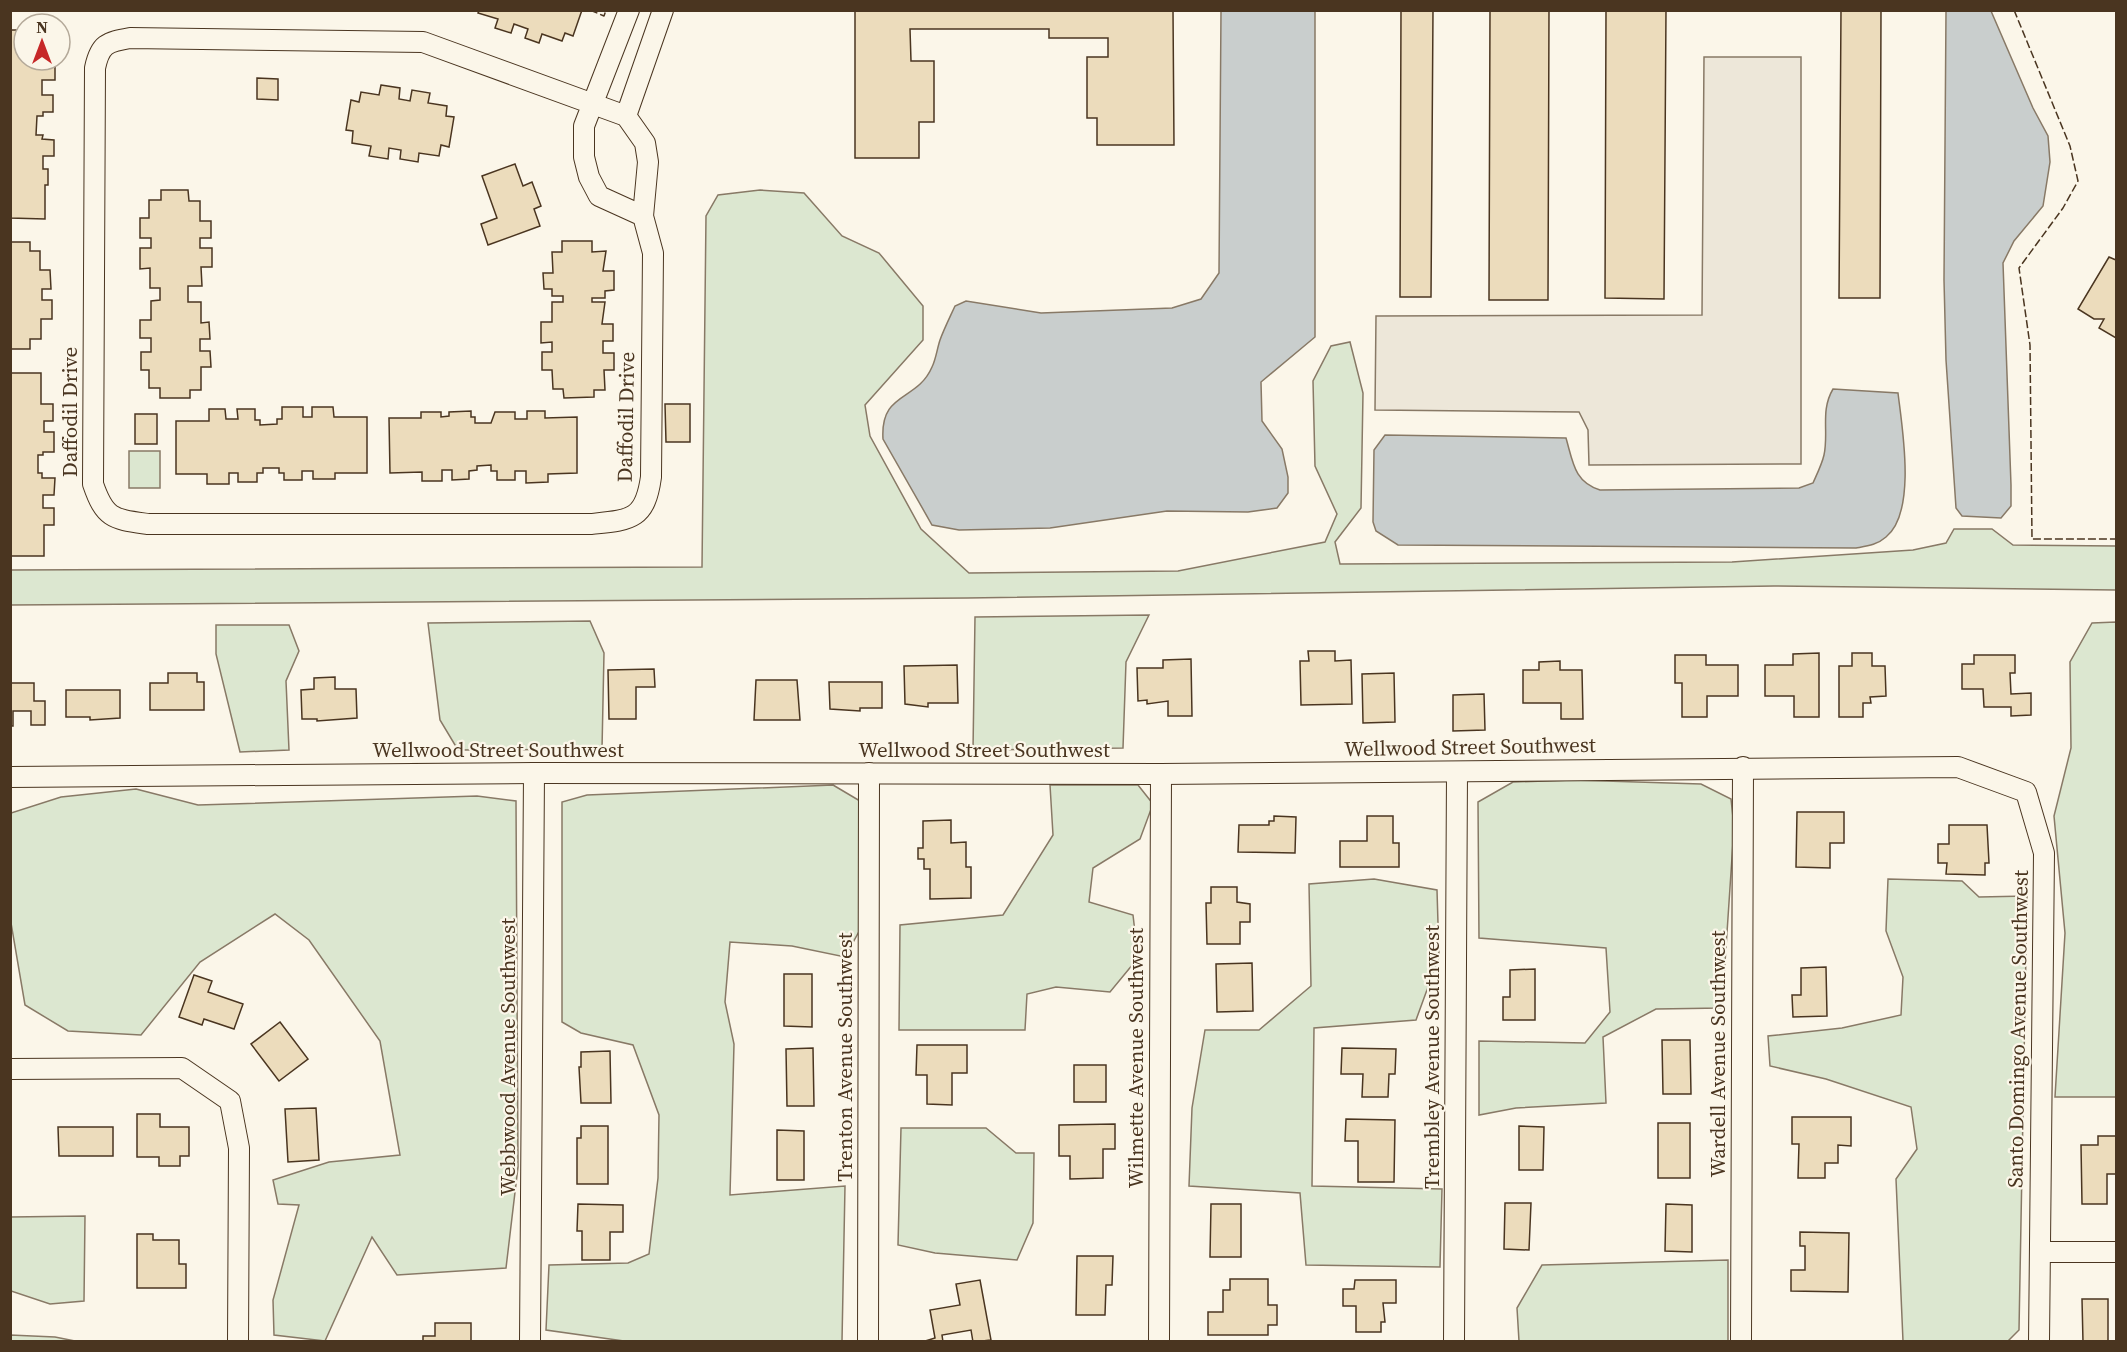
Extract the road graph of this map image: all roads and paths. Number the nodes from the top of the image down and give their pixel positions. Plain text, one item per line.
1 (629, 10) edge
2 (663, 10) edge
3 (591, 105) junction
4 (626, 116) junction
5 (644, 216) junction
6 (1743, 767) junction
7 (1958, 767) joint
8 (1458, 772) junction
9 (534, 773) junction
10 (869, 773) junction
11 (1161, 774) junction
12 (10, 777) edge
13 (10, 1069) edge
14 (2040, 1252) junction
15 (2116, 1252) edge
16 (238, 1341) edge
17 (530, 1341) edge
18 (868, 1341) edge
19 (1159, 1341) edge
20 (1454, 1341) edge
21 (1741, 1341) edge
22 (2039, 1341) edge

1 - 3 street
2 - 4 street
3 - 4 street, Daffodil Drive
3 - 5 street
3 - 5 street, Daffodil Drive
4 - 5 street, Daffodil Drive
6 - 7 street, Wellwood Street Southwest
6 - 8 street, Wellwood Street Southwest
6 - 21 street, Wardell Avenue Southwest
7 - 14 street, Santo Domingo Avenue Southwest
8 - 11 street, Wellwood Street Southwest
8 - 20 street, Trembley Avenue Southwest
9 - 10 street, Wellwood Street Southwest
9 - 12 street, Wellwood Street Southwest
9 - 17 street, Webbwood Avenue Southwest
10 - 11 street, Wellwood Street Southwest
10 - 18 street, Trenton Avenue Southwest
11 - 19 street, Wilmette Avenue Southwest
13 - 16 street
14 - 15 street
14 - 22 street, Santo Domingo Avenue Southwest

